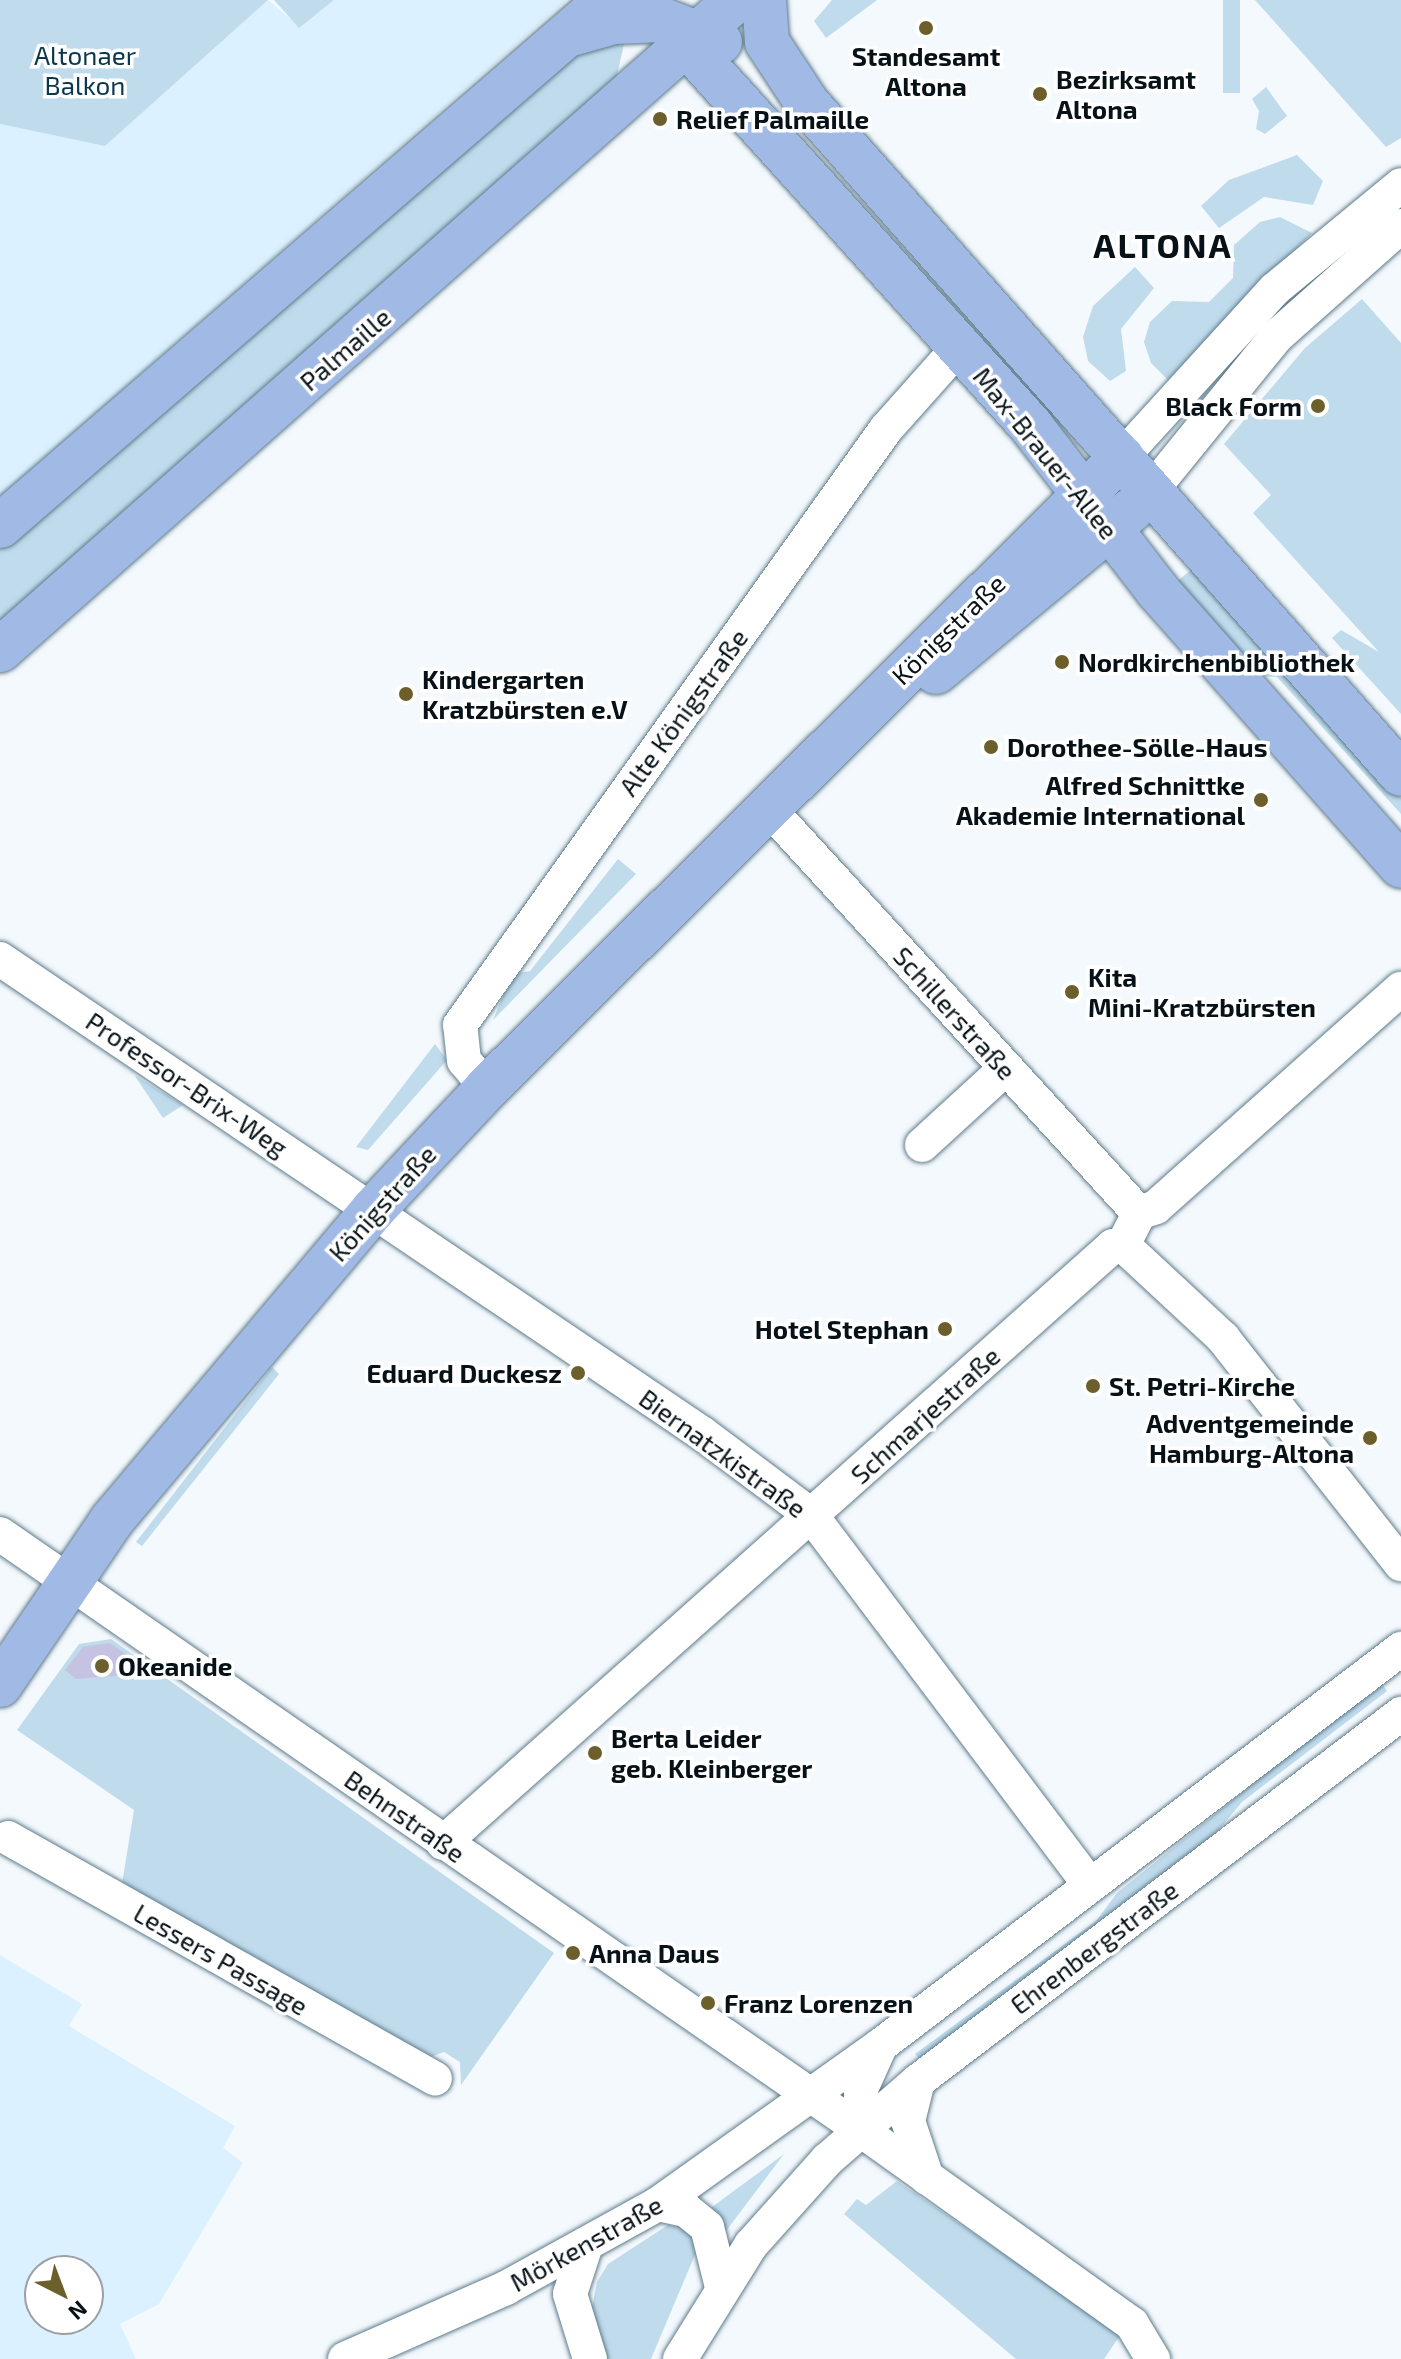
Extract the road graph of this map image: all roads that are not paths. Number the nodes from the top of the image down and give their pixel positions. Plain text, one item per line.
1 (607, 0) edge
2 (736, 0) edge
3 (764, 0) edge
4 (689, 25) edge
5 (568, 35) junction
6 (807, 103) junction
7 (1401, 185) edge
8 (1396, 242) edge
9 (959, 347) junction
10 (1122, 457) junction
11 (1151, 491) junction
12 (1098, 514) junction
13 (0, 526) edge
14 (0, 650) edge
15 (1401, 774) edge
16 (771, 811) junction
17 (1401, 866) edge
18 (0, 959) edge
19 (1401, 989) edge
20 (1005, 1069) junction
21 (487, 1088) junction
22 (922, 1145) dead end
23 (373, 1210) junction
24 (1139, 1213) junction
25 (1123, 1245) junction
26 (811, 1515) junction
27 (0, 1534) edge
28 (1401, 1564) edge
29 (70, 1583) junction
30 (1401, 1649) edge
31 (0, 1685) edge
32 (1401, 1714) edge
33 (8, 1838) dead end
34 (443, 1843) junction
35 (1090, 1885) junction
36 (881, 2045) junction
37 (435, 2079) dead end
38 (918, 2081) junction
39 (811, 2097) junction
40 (861, 2130) junction
41 (928, 2178) junction
42 (658, 2204) junction
43 (585, 2248) junction
44 (722, 2287) junction
45 (345, 2359) edge
46 (590, 2359) edge
47 (680, 2359) edge
48 (1153, 2359) edge
49 (1162, 2359) edge

1 - 5 main road
2 - 4 main road, Palmaille
3 - 6 main road, Max-Brauer-Allee
4 - 5 main road
4 - 6 main road, Max-Brauer-Allee
4 - 9 main road, Max-Brauer-Allee
4 - 14 main road, Palmaille
5 - 13 main road
6 - 10 main road, Max-Brauer-Allee
7 - 10 street
8 - 11 street
9 - 12 main road, Max-Brauer-Allee
9 - 21 street, Alte Königstraße
10 - 11 main road, Max-Brauer-Allee
10 - 12 main road
11 - 12 main road
11 - 15 main road, Max-Brauer-Allee
12 - 16 main road, Königstraße
12 - 17 main road, Max-Brauer-Allee
16 - 20 street, Schillerstraße
16 - 21 main road, Königstraße
18 - 23 street, Professor-Brix-Weg
19 - 24 street
20 - 22 street
20 - 24 street, Schillerstraße
21 - 23 main road, Königstraße
23 - 26 street, Biernatzkistraße
23 - 29 main road, Königstraße
24 - 25 street
25 - 26 street, Schmarjestraße
25 - 28 street
26 - 34 street, Schmarjestraße
26 - 35 street, Biernatzkistraße
27 - 29 street, Behnstraße
29 - 31 main road, Königstraße
29 - 34 street, Behnstraße
30 - 35 street, Ehrenbergstraße
32 - 38 street, Ehrenbergstraße
33 - 37 street, Lessers Passage
34 - 39 street, Behnstraße
35 - 36 street, Ehrenbergstraße
36 - 39 street, Ehrenbergstraße
36 - 40 street, Ehrenbergstraße
38 - 40 street, Ehrenbergstraße
38 - 41 street
39 - 40 street, Behnstraße
39 - 42 street, Mörkenstraße
40 - 41 street, Behnstraße
40 - 44 street
41 - 48 street, Behnstraße
42 - 43 street, Mörkenstraße
42 - 44 street
43 - 45 street, Mörkenstraße
43 - 46 street
44 - 47 street
48 - 49 street

